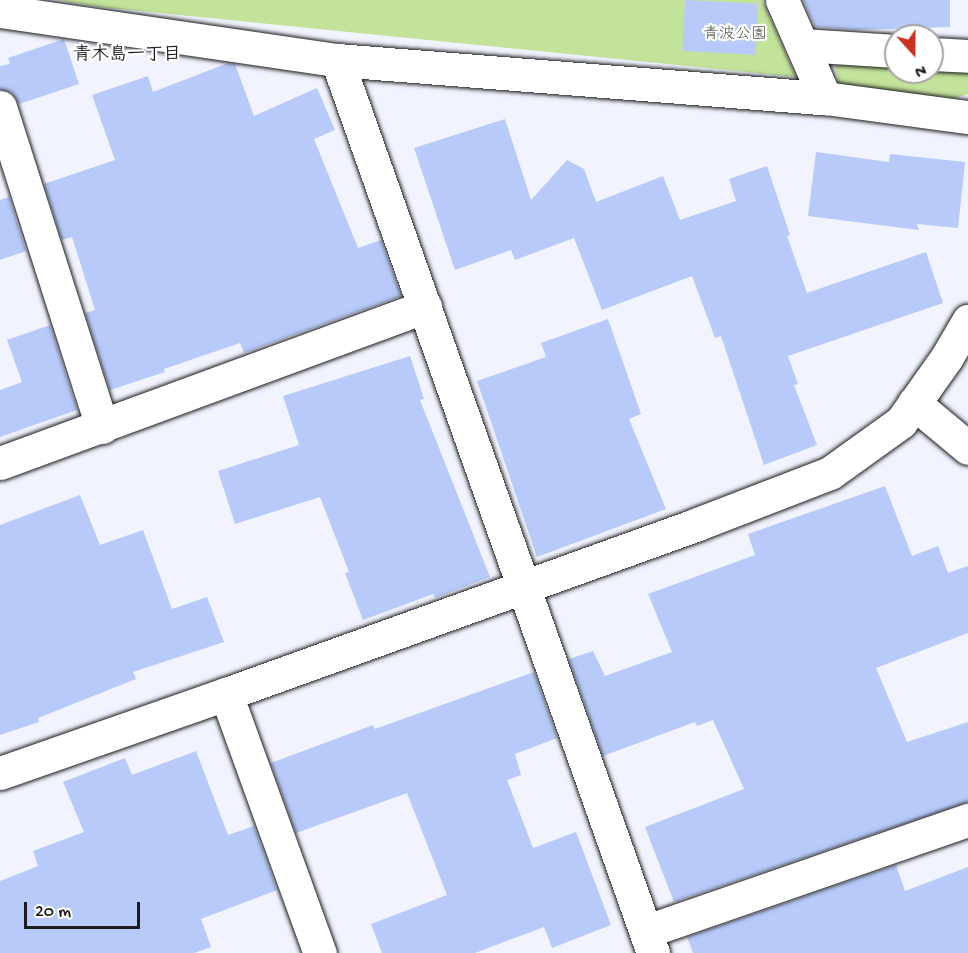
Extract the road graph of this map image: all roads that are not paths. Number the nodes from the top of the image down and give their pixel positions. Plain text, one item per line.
1 (782, 0) edge
2 (0, 11) edge
3 (802, 45) junction
4 (884, 50) edge
5 (944, 55) edge
6 (968, 56) edge
7 (337, 60) junction
8 (825, 98) junction
9 (0, 107) edge
10 (968, 117) edge
11 (425, 306) junction
12 (968, 321) edge
13 (914, 403) junction
14 (102, 427) junction
15 (968, 448) edge
16 (0, 463) edge
17 (524, 586) junction
18 (226, 694) junction
19 (0, 773) edge
20 (968, 820) edge
21 (650, 942) edge
22 (320, 953) edge

1 - 3 street
2 - 7 street
3 - 4 street
3 - 8 street
5 - 6 street
7 - 8 street
7 - 11 street
8 - 10 street
9 - 14 street
11 - 14 street
11 - 17 street
12 - 13 street
13 - 15 street
13 - 17 street
14 - 16 street
17 - 18 street
17 - 21 street
18 - 19 street
18 - 22 street
20 - 21 street

